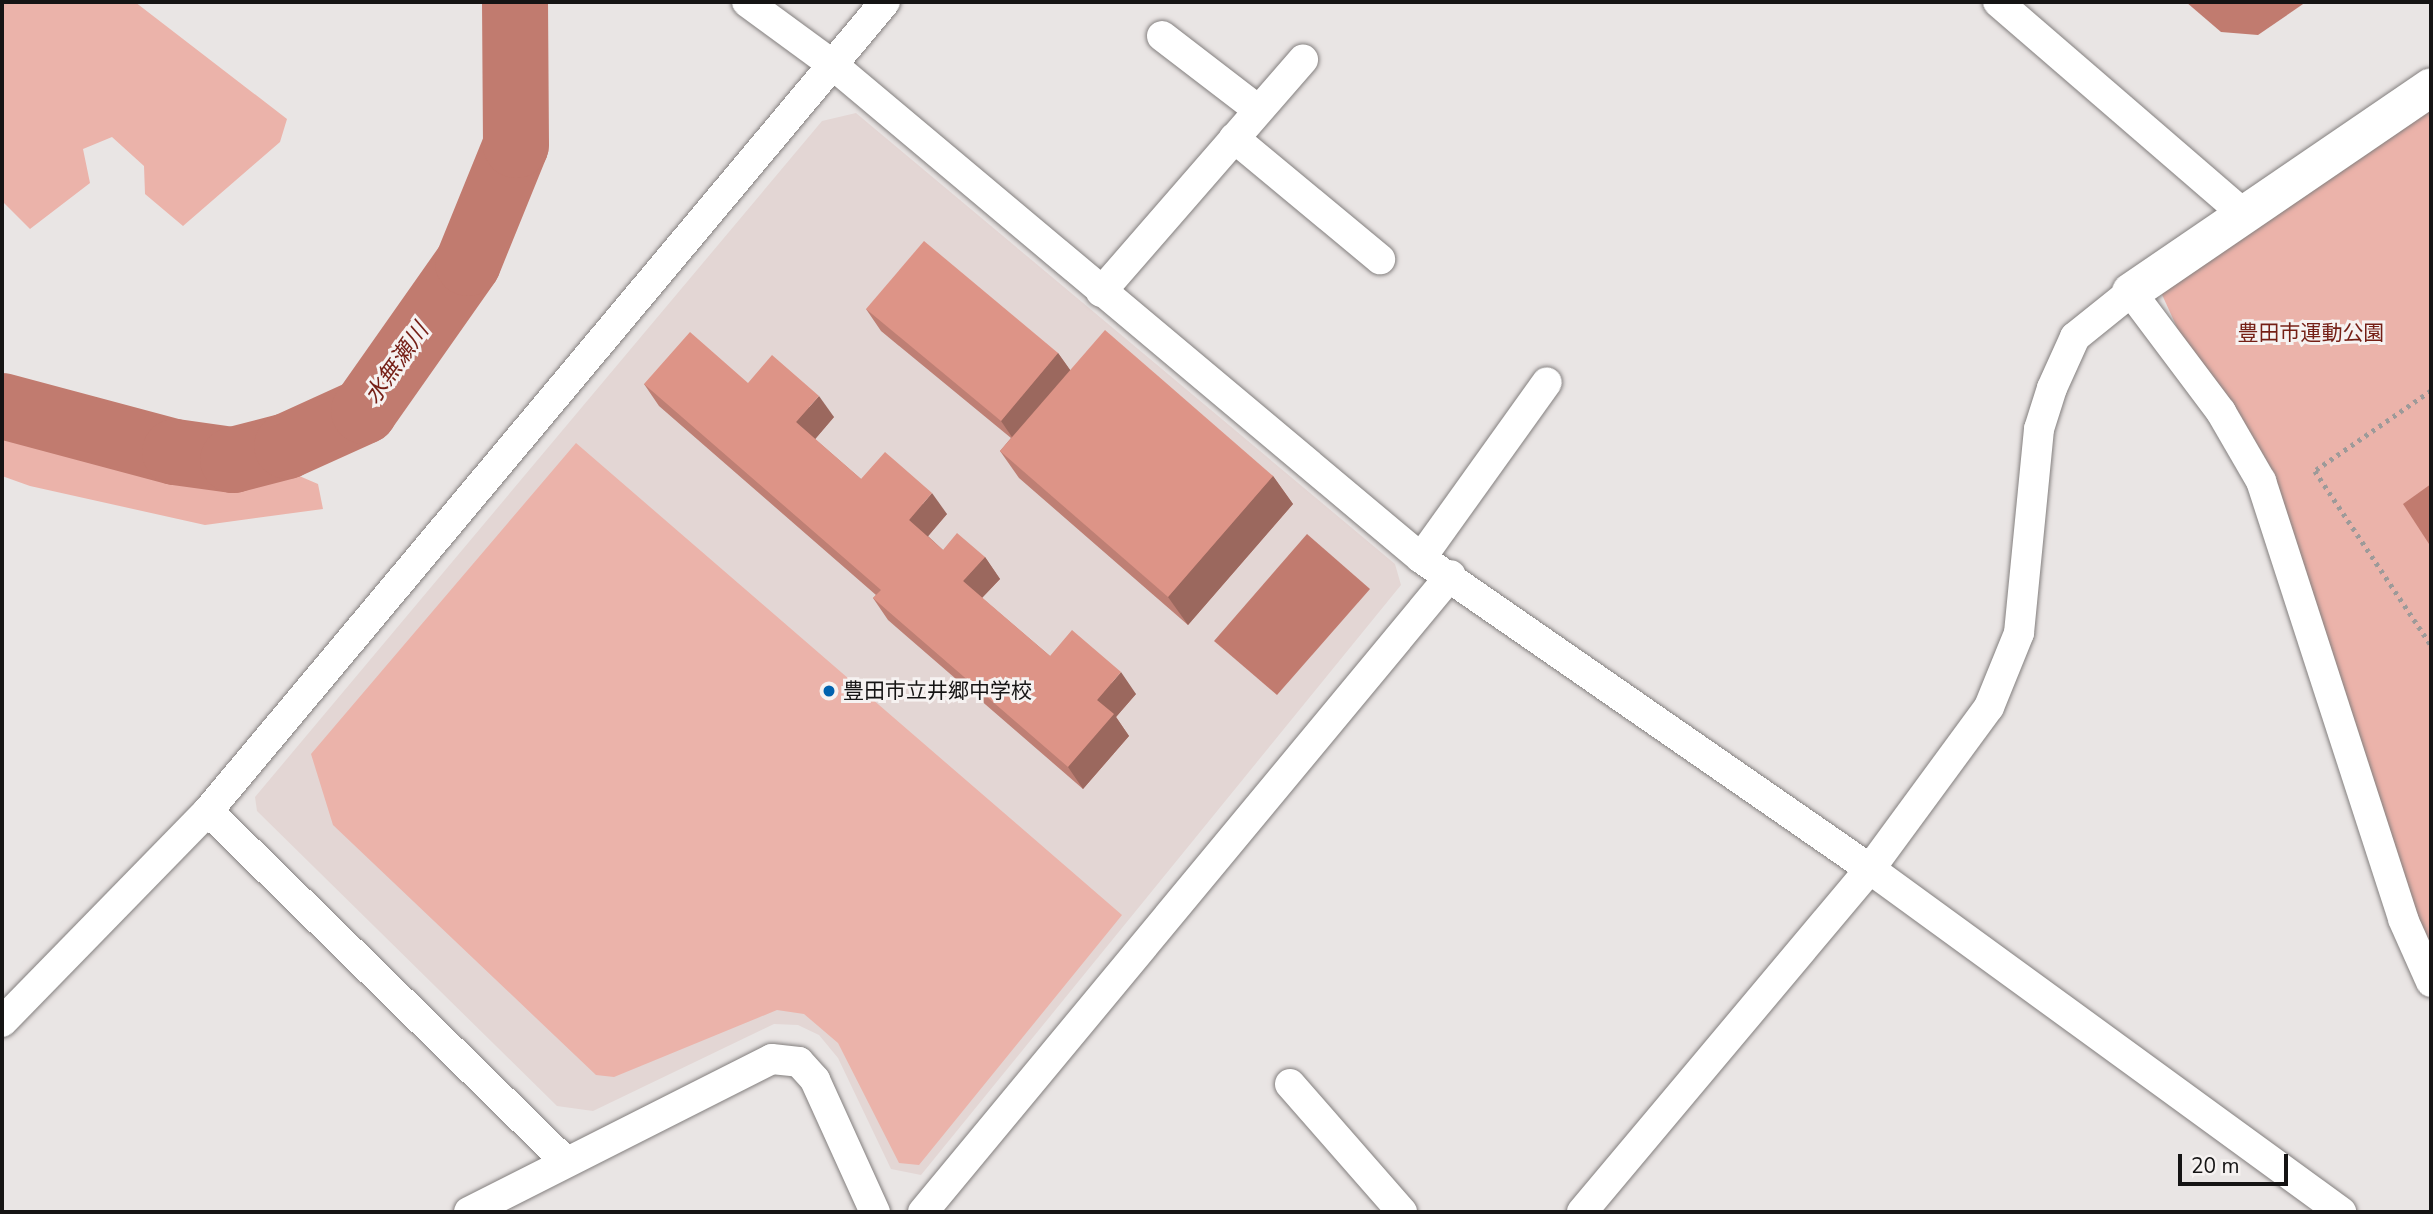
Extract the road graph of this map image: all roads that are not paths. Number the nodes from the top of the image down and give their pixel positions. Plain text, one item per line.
1 (747, 2) edge
2 (885, 2) edge
3 (1998, 2) edge
4 (1162, 36) dead end
5 (1303, 60) dead end
6 (833, 65) junction
7 (2431, 87) edge
8 (1257, 110) junction
9 (1234, 138) junction
10 (2244, 214) junction
11 (1380, 259) dead end
12 (1101, 292) junction
13 (2131, 292) junction
14 (1547, 382) dead end
15 (1421, 558) junction
16 (1451, 575) junction
17 (208, 811) junction
18 (1870, 869) junction
19 (2431, 982) edge
20 (2, 1022) edge
21 (1290, 1084) dead end
22 (566, 1162) junction
23 (469, 1212) edge
24 (875, 1212) edge
25 (923, 1212) edge
26 (1402, 1212) edge
27 (1582, 1212) edge
28 (2341, 1212) edge

1 - 6 street
2 - 6 street
3 - 10 street
4 - 8 street
5 - 8 street
6 - 12 street
6 - 17 street
7 - 10 street
8 - 9 street
9 - 11 street
9 - 12 street
10 - 13 street
12 - 15 street
13 - 18 street
13 - 19 street
14 - 15 street
15 - 16 street
16 - 18 street
16 - 25 street
17 - 20 street
17 - 22 street
18 - 27 street
18 - 28 street
21 - 26 street
22 - 23 street
22 - 24 street

